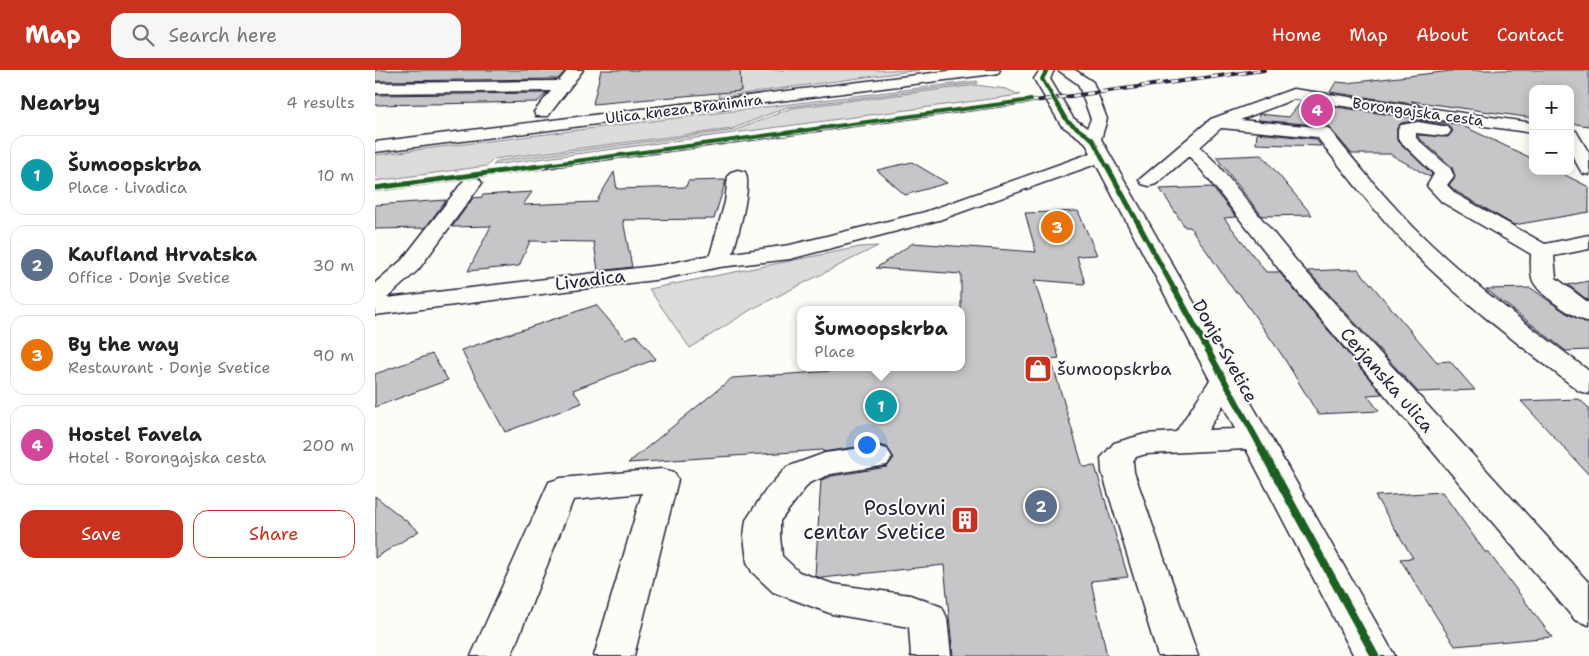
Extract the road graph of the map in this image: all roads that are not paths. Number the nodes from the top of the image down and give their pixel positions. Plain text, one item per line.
1 (576, 70) edge
2 (993, 70) edge
3 (1047, 70) edge
4 (1065, 70) edge
5 (563, 86) junction
6 (375, 88) edge
7 (542, 112) dead end
8 (1217, 123) junction
9 (1529, 127) edge
10 (1574, 135) edge
11 (1589, 136) edge
12 (1529, 144) edge
13 (375, 147) edge
14 (1190, 147) junction
15 (1097, 148) junction
16 (1575, 151) edge
17 (1589, 169) edge
18 (738, 176) dead end
19 (1149, 180) dead end
20 (472, 183) dead end
21 (1589, 242) edge
22 (1542, 251) junction
23 (720, 260) junction
24 (375, 296) edge
25 (375, 307) edge
26 (1589, 314) edge
27 (1224, 380) junction
28 (1589, 385) edge
29 (1255, 438) junction
30 (1185, 442) junction
31 (876, 457) dead end
32 (1589, 609) edge
33 (491, 656) edge
34 (614, 656) edge
35 (931, 656) edge
36 (1178, 656) edge
37 (1375, 656) edge

1 - 5 street
2 - 13 street, Ulica kneza Branimira
3 - 15 street, Donje Svetice
4 - 15 street
5 - 6 street
5 - 7 street
8 - 9 street, Borongajska cesta
8 - 14 street, Borongajska cesta
8 - 28 street
10 - 11 street
12 - 22 street
14 - 19 street, Borongajska cesta
14 - 32 street, Cerjanska ulica
15 - 23 street, Livadica
15 - 27 street, Donje Svetice
16 - 17 street
18 - 23 street
20 - 24 street
21 - 22 street
22 - 26 street
23 - 25 street, Livadica
27 - 29 street, Donje Svetice
27 - 30 street
29 - 30 street
29 - 37 street, Donje Svetice
30 - 36 street
31 - 35 street
33 - 34 street

